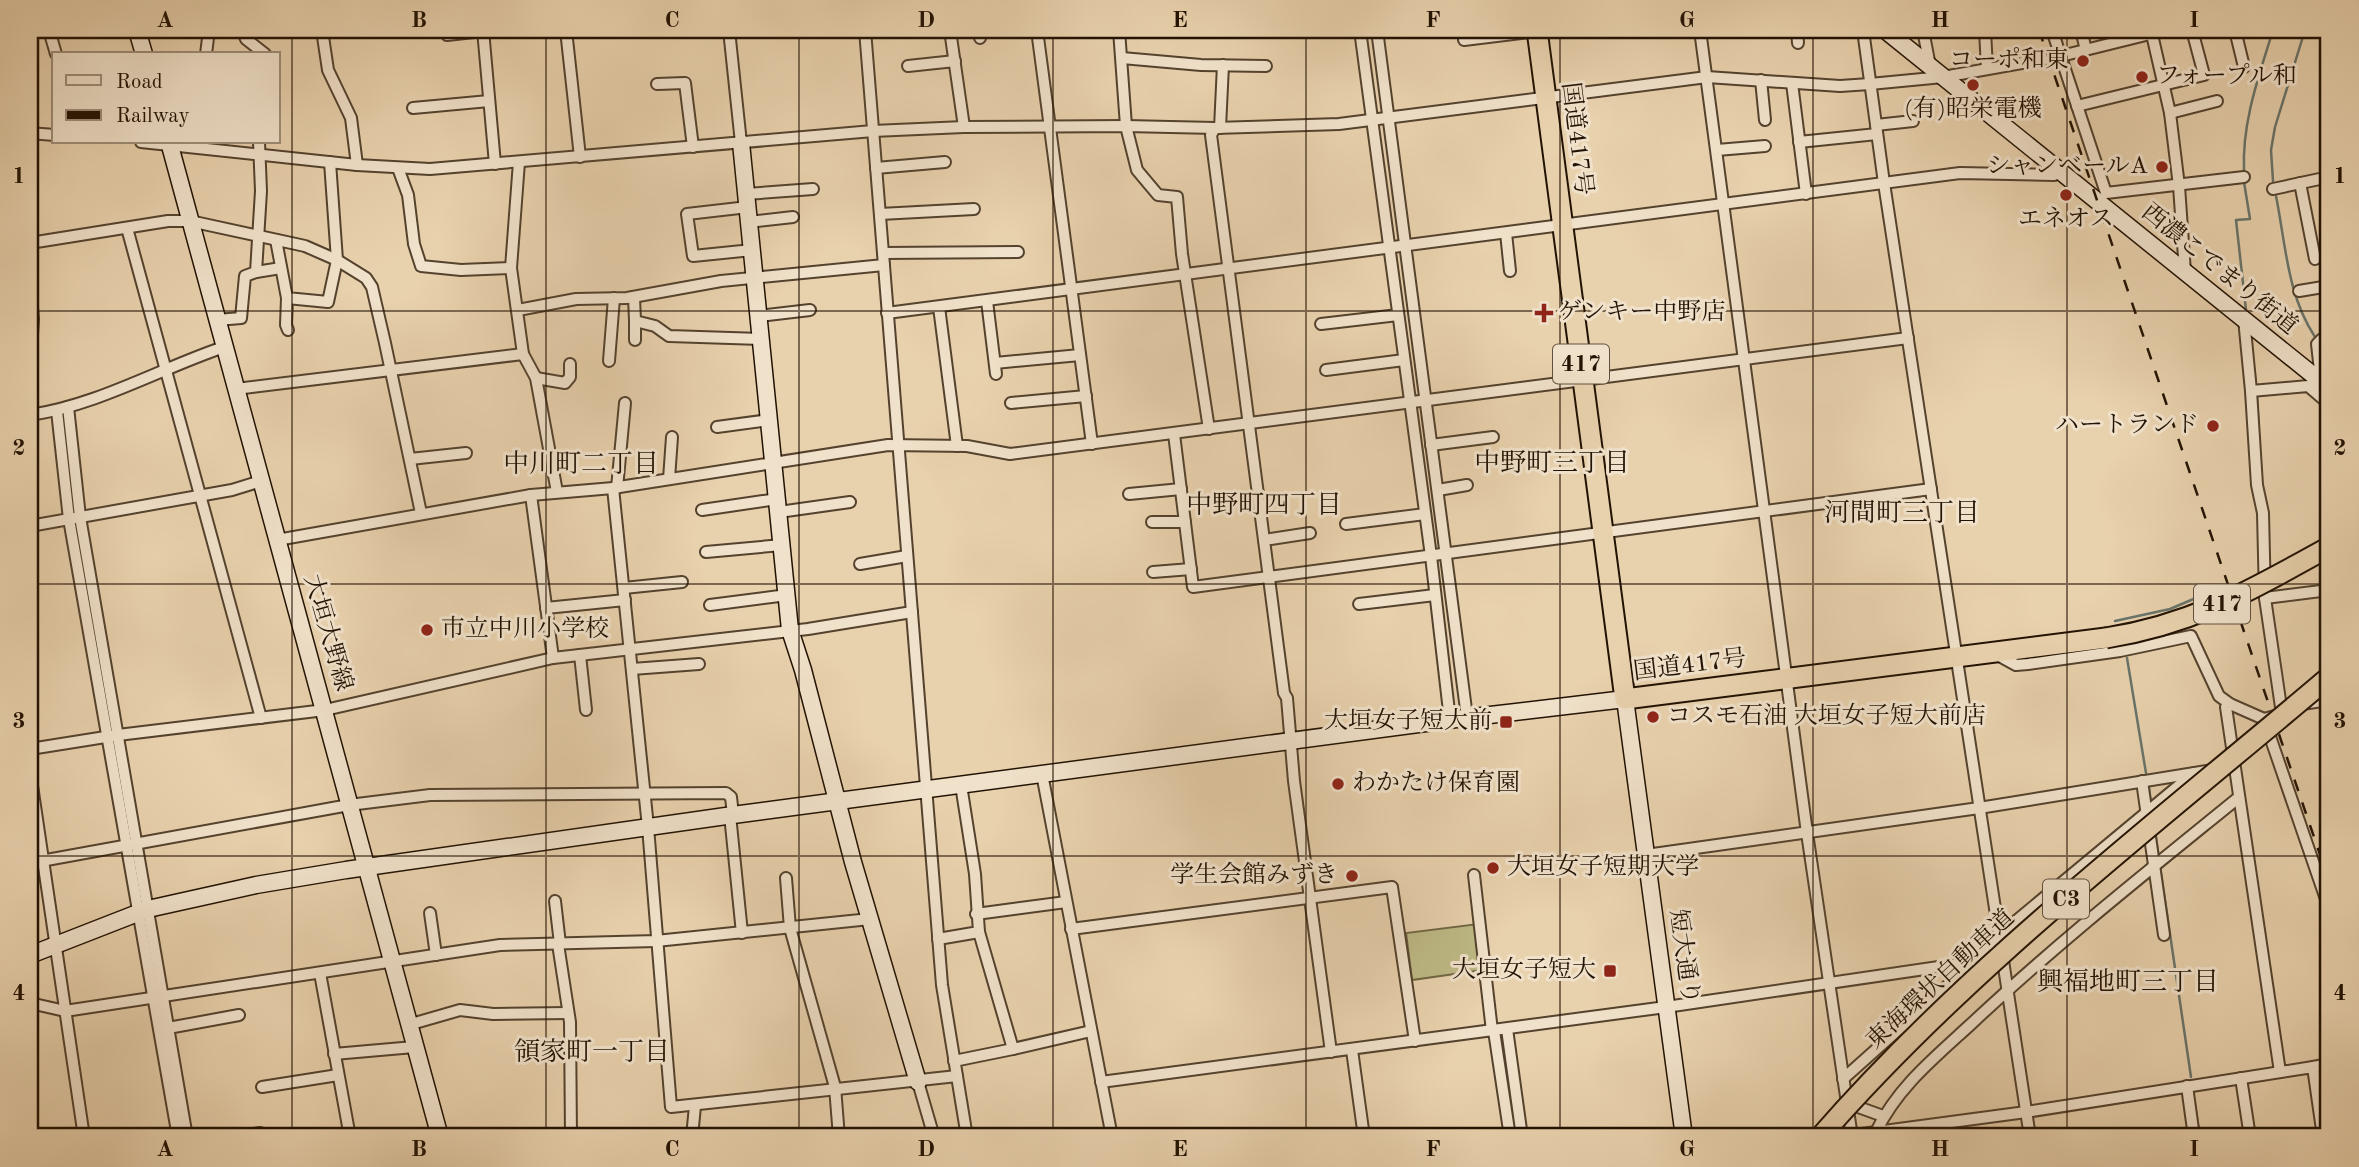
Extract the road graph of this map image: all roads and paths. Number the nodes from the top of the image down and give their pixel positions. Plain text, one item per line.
1 (49, 30) edge
2 (138, 30) edge
3 (209, 30) edge
4 (242, 30) edge
5 (322, 30) edge
6 (566, 30) edge
7 (729, 30) edge
8 (865, 30) edge
9 (950, 30) edge
10 (1037, 30) edge
11 (1119, 30) edge
12 (1360, 30) edge
13 (1377, 30) edge
14 (1538, 30) edge
15 (1700, 30) edge
16 (1797, 30) edge
17 (1863, 30) edge
18 (1885, 30) edge
19 (1923, 30) edge
20 (1984, 30) edge
21 (2052, 30) edge
22 (2081, 30) edge
23 (2166, 30) edge
24 (2192, 30) edge
25 (2235, 30) edge
26 (483, 31) edge
27 (2152, 31) edge
28 (447, 35) dead end
29 (1464, 40) dead end
30 (1798, 43) dead end
31 (2086, 50) junction
32 (55, 52) edge
33 (144, 52) edge
34 (206, 52) edge
35 (262, 52) edge
36 (2061, 56) junction
37 (1122, 58) junction
38 (955, 61) junction
39 (1223, 65) junction
40 (908, 66) dead end
41 (1266, 66) dead end
42 (1930, 66) junction
43 (2244, 67) dead end
44 (1987, 69) junction
45 (1707, 76) junction
46 (1943, 77) junction
47 (1760, 80) junction
48 (1792, 83) junction
49 (657, 84) dead end
50 (1870, 84) junction
51 (2163, 85) junction
52 (1546, 96) junction
53 (489, 101) junction
54 (2217, 101) dead end
55 (2077, 106) junction
56 (413, 108) dead end
57 (2170, 113) junction
58 (1381, 120) junction
59 (1765, 120) dead end
60 (1913, 121) dead end
61 (1126, 125) junction
62 (1049, 126) junction
63 (964, 127) junction
64 (1217, 128) junction
65 (1876, 130) junction
66 (873, 131) junction
67 (30, 133) edge
68 (52, 135) edge
69 (1799, 142) junction
70 (741, 143) junction
71 (170, 144) edge
72 (178, 144) edge
73 (259, 144) edge
74 (1765, 146) dead end
75 (693, 147) junction
76 (1717, 150) junction
77 (259, 154) junction
78 (580, 157) junction
79 (330, 162) junction
80 (519, 162) junction
81 (945, 162) dead end
82 (495, 164) junction
83 (358, 165) junction
84 (398, 168) junction
85 (876, 168) junction
86 (2059, 171) junction
87 (2244, 177) dead end
88 (2329, 178) edge
89 (1884, 183) junction
90 (2300, 183) junction
91 (2179, 186) junction
92 (813, 189) dead end
93 (2273, 189) dead end
94 (1806, 194) junction
95 (1724, 205) junction
96 (748, 208) junction
97 (974, 209) dead end
98 (880, 214) junction
99 (793, 217) dead end
100 (190, 220) junction
101 (1563, 225) junction
102 (127, 228) junction
103 (1506, 233) junction
104 (259, 235) junction
105 (276, 240) junction
106 (30, 243) edge
107 (1397, 247) junction
108 (752, 250) junction
109 (1018, 252) dead end
110 (883, 259) junction
111 (337, 260) junction
112 (2315, 260) dead end
113 (281, 268) junction
114 (511, 268) junction
115 (1228, 270) junction
116 (1510, 271) dead end
117 (256, 272) junction
118 (2185, 272) junction
119 (1187, 276) junction
120 (755, 278) junction
121 (30, 285) edge
122 (2329, 286) edge
123 (1071, 290) junction
124 (2299, 291) dead end
125 (634, 297) junction
126 (287, 298) junction
127 (614, 298) junction
128 (987, 301) junction
129 (939, 307) junction
130 (518, 310) junction
131 (810, 310) dead end
132 (887, 313) junction
133 (1398, 315) junction
134 (759, 316) junction
135 (2244, 319) junction
136 (217, 320) junction
137 (635, 321) junction
138 (1321, 324) dead end
139 (288, 330) dead end
140 (1908, 338) junction
141 (2329, 338) edge
142 (761, 339) junction
143 (635, 340) dead end
144 (224, 346) junction
145 (523, 354) junction
146 (1080, 355) junction
147 (1745, 357) junction
148 (1405, 360) junction
149 (609, 361) dead end
150 (570, 364) dead end
151 (30, 366) edge
152 (166, 370) junction
153 (1326, 370) dead end
154 (391, 371) junction
155 (2315, 377) junction
156 (536, 378) junction
157 (1583, 379) junction
158 (2329, 388) edge
159 (236, 389) junction
160 (2251, 391) junction
161 (1086, 396) junction
162 (1418, 401) junction
163 (1012, 402) dead end
164 (625, 403) dead end
165 (2329, 404) edge
166 (68, 407) junction
167 (57, 411) junction
168 (30, 415) edge
169 (769, 420) junction
170 (1249, 423) junction
171 (717, 427) dead end
172 (1209, 429) junction
173 (1174, 433) junction
174 (672, 437) dead end
175 (1493, 437) dead end
176 (1092, 444) junction
177 (898, 445) junction
178 (1431, 445) junction
179 (957, 446) junction
180 (466, 453) dead end
181 (410, 459) junction
182 (774, 462) junction
183 (670, 479) junction
184 (261, 481) junction
185 (1467, 485) dead end
186 (615, 488) junction
187 (1181, 489) junction
188 (1931, 489) junction
189 (1438, 490) junction
190 (557, 492) junction
191 (1129, 494) dead end
192 (531, 495) junction
193 (200, 496) junction
194 (850, 502) dead end
195 (778, 505) junction
196 (702, 510) dead end
197 (1765, 512) junction
198 (421, 513) junction
199 (1425, 513) junction
200 (74, 518) junction
201 (1152, 522) dead end
202 (1185, 522) junction
203 (1346, 524) dead end
204 (30, 526) edge
205 (1603, 532) junction
206 (1310, 533) dead end
207 (277, 540) junction
208 (1264, 540) junction
209 (782, 545) junction
210 (2329, 547) edge
211 (706, 552) dead end
212 (1439, 555) junction
213 (907, 556) junction
214 (860, 564) dead end
215 (1191, 569) junction
216 (1153, 572) dead end
217 (1269, 576) junction
218 (682, 582) dead end
219 (2329, 590) edge
220 (624, 594) junction
221 (787, 595) junction
222 (1435, 595) junction
223 (2265, 598) junction
224 (1359, 604) dead end
225 (710, 605) dead end
226 (546, 608) junction
227 (912, 612) junction
228 (790, 630) junction
229 (631, 650) junction
230 (1994, 653) junction
231 (580, 655) junction
232 (1956, 657) junction
233 (553, 658) junction
234 (699, 664) dead end
235 (632, 668) junction
236 (2329, 677) edge
237 (1787, 680) junction
238 (1625, 699) junction
239 (2329, 700) edge
240 (2230, 704) junction
241 (2281, 707) junction
242 (325, 710) junction
243 (586, 710) dead end
244 (261, 718) junction
245 (1459, 718) junction
246 (2264, 719) junction
247 (112, 736) junction
248 (1292, 740) junction
249 (30, 749) edge
250 (2234, 768) junction
251 (30, 772) edge
252 (2194, 773) junction
253 (1042, 774) junction
254 (2142, 781) junction
255 (961, 785) junction
256 (926, 789) junction
257 (644, 795) junction
258 (2238, 798) junction
259 (838, 801) junction
260 (349, 805) junction
261 (1979, 808) junction
262 (2147, 814) junction
263 (732, 815) junction
264 (648, 827) junction
265 (1807, 832) junction
266 (131, 844) junction
267 (1646, 855) junction
268 (43, 860) junction
269 (30, 863) edge
270 (2154, 866) junction
271 (365, 867) junction
272 (1474, 875) dead end
273 (786, 878) dead end
274 (1312, 898) junction
275 (555, 901) dead end
276 (1066, 902) junction
277 (2329, 908) edge
278 (142, 912) junction
279 (430, 913) dead end
280 (976, 914) junction
281 (870, 919) junction
282 (790, 928) junction
283 (1071, 929) junction
284 (979, 932) junction
285 (742, 933) junction
286 (2164, 935) dead end
287 (1998, 936) junction
288 (939, 939) junction
289 (656, 941) junction
290 (559, 944) junction
291 (57, 945) junction
292 (436, 955) junction
293 (30, 956) edge
294 (2002, 958) junction
295 (1974, 962) junction
296 (391, 963) junction
297 (320, 973) junction
298 (1829, 984) junction
299 (2007, 990) junction
300 (158, 997) junction
301 (30, 1003) edge
302 (1666, 1007) junction
303 (65, 1011) junction
304 (568, 1013) junction
305 (239, 1015) dead end
306 (408, 1025) junction
307 (168, 1028) junction
308 (1499, 1030) junction
309 (1091, 1031) junction
310 (1415, 1041) junction
311 (414, 1046) junction
312 (1013, 1049) junction
313 (1352, 1050) junction
314 (1331, 1052) junction
315 (334, 1054) junction
316 (954, 1061) junction
317 (2329, 1064) edge
318 (2313, 1067) junction
319 (2280, 1072) junction
320 (338, 1075) junction
321 (957, 1076) junction
322 (2242, 1078) junction
323 (1843, 1079) junction
324 (918, 1082) junction
325 (1101, 1082) junction
326 (2187, 1086) junction
327 (262, 1087) dead end
328 (835, 1090) junction
329 (1847, 1103) junction
330 (695, 1105) junction
331 (2026, 1112) junction
332 (1883, 1116) junction
333 (1876, 1132) junction
334 (260, 1133) dead end
335 (1852, 1136) edge
336 (84, 1137) edge
337 (178, 1137) edge
338 (187, 1137) edge
339 (235, 1137) edge
340 (349, 1137) edge
341 (440, 1137) edge
342 (571, 1137) edge
343 (692, 1137) edge
344 (839, 1137) edge
345 (934, 1137) edge
346 (967, 1137) edge
347 (1112, 1137) edge
348 (1364, 1137) edge
349 (1510, 1137) edge
350 (1522, 1137) edge
351 (1684, 1137) edge
352 (1820, 1137) edge
353 (1839, 1137) edge
354 (2030, 1137) edge
355 (2194, 1137) edge
356 (2250, 1137) edge
357 (2323, 1137) edge

1 - 32 street
2 - 33 street
3 - 34 street
4 - 35 street
5 - 83 street
6 - 78 street
7 - 70 street
8 - 66 street
9 - 38 street
10 - 62 street
11 - 37 street
12 - 58 street
13 - 58 street
14 - 29 street
14 - 52 highway, 国道417号 / 417
15 - 45 street
16 - 30 street
17 - 50 street
18 - 42 street, 西濃こでまり街道
19 - 42 street
20 - 44 street
21 - 36 street
22 - 31 street
23 - 27 street
24 - 51 street
25 - 43 street
26 - 28 street
26 - 53 street
27 - 31 street
27 - 51 street
31 - 36 street
36 - 44 street
36 - 55 street
37 - 39 street
37 - 61 street
38 - 40 street
38 - 63 street
39 - 41 street
39 - 64 street
42 - 46 street, 西濃こでまり街道
44 - 46 street
45 - 47 street
45 - 52 street
45 - 76 street
46 - 50 street
46 - 86 street, 西濃こでまり街道
47 - 48 street
47 - 59 street
48 - 50 street
48 - 69 street
49 - 75 street
50 - 65 street
51 - 55 street
51 - 57 street
52 - 58 street
52 - 101 highway, 国道417号 / 417
53 - 56 street
53 - 82 street
54 - 57 street
55 - 91 street
57 - 91 street
58 - 64 street
58 - 107 street
58 - 107 street
60 - 65 street
61 - 62 street
61 - 64 street
61 - 119 street
62 - 63 street
62 - 123 street
63 - 66 street
64 - 115 street
65 - 69 street
65 - 89 street
66 - 70 street
66 - 85 street
67 - 68 street
69 - 94 street
70 - 75 street
70 - 96 street
71 - 100 street, 大垣大野線
72 - 77 street
73 - 77 street
74 - 76 street
75 - 78 street
76 - 95 street
77 - 79 street
77 - 104 street
78 - 80 street
79 - 83 street
79 - 111 street
80 - 82 street
80 - 114 street
81 - 85 street
82 - 84 street
83 - 84 street
84 - 114 street
85 - 98 street
86 - 89 street
86 - 118 street, 西濃こでまり街道
87 - 91 street
88 - 90 street
89 - 94 street
89 - 140 street
90 - 93 street
90 - 112 street
91 - 118 street
92 - 96 street
94 - 95 street
95 - 101 street
95 - 147 street
96 - 99 street
96 - 108 street
96 - 108 street
97 - 98 street
98 - 110 street
100 - 102 street
100 - 104 street
100 - 136 street, 大垣大野線
101 - 103 street
101 - 157 highway, 国道417号 / 417
102 - 106 street
102 - 152 street
103 - 107 street
103 - 116 street
104 - 105 street
104 - 117 street
105 - 111 street
105 - 113 street
107 - 115 street
107 - 133 street
107 - 162 street
108 - 120 street
109 - 110 street
110 - 120 street
110 - 132 street
111 - 126 street
111 - 154 street
113 - 117 street
113 - 126 street
114 - 130 street
115 - 119 street
115 - 170 street
117 - 136 street
118 - 135 street, 西濃こでまり街道
119 - 123 street
119 - 172 street
120 - 125 street
120 - 134 street
121 - 151 street
122 - 124 street
123 - 128 street
123 - 146 street
125 - 127 street
125 - 137 street
126 - 139 street
127 - 130 street
127 - 149 street
128 - 129 street
128 - 146 street
129 - 132 street
129 - 179 street
130 - 145 street
131 - 134 street
132 - 177 street
133 - 138 street
133 - 148 street
134 - 142 street
135 - 155 street, 西濃こでまり街道
135 - 160 street
136 - 144 street, 大垣大野線
137 - 142 street
137 - 143 street
140 - 147 street
140 - 188 street
141 - 155 street
142 - 169 street
144 - 152 street
144 - 159 street, 大垣大野線
145 - 154 street
145 - 156 street
146 - 161 street
147 - 157 street
147 - 197 street
148 - 153 street
148 - 162 street
150 - 156 street
152 - 166 street
152 - 193 street
154 - 159 street
154 - 181 street
155 - 158 street, 西濃こでまり街道
156 - 190 street
157 - 162 street
157 - 205 highway, 国道417号 / 417
159 - 184 street, 大垣大野線
160 - 165 street
160 - 223 street
161 - 163 street
161 - 176 street
162 - 170 street
162 - 178 street
162 - 199 street
164 - 186 street
166 - 167 street
166 - 200 street
167 - 168 street
167 - 200 street
169 - 171 street
169 - 182 street
170 - 172 street
170 - 208 street
172 - 173 street
173 - 176 street
173 - 187 street
174 - 183 street
175 - 178 street
176 - 179 street
177 - 179 street
177 - 182 street
177 - 213 street
178 - 189 street
180 - 181 street
181 - 198 street
182 - 183 street
182 - 195 street
183 - 186 street
184 - 193 street
184 - 207 street, 大垣大野線
185 - 189 street
186 - 190 street
186 - 220 street
187 - 191 street
187 - 202 street
188 - 197 street
188 - 232 street
189 - 212 street
190 - 192 street
192 - 198 street
192 - 226 street
193 - 200 street
193 - 244 street
194 - 195 street
195 - 196 street
195 - 209 street
197 - 205 street
197 - 237 street
198 - 207 street
199 - 203 street
199 - 212 street
200 - 204 street
200 - 247 street
201 - 202 street
202 - 215 street
205 - 212 street
205 - 238 highway, 国道417号 / 417
206 - 208 street
207 - 242 street, 大垣大野線
208 - 217 street
209 - 211 street
209 - 221 street
210 - 230 highway, 国道417号 / 417, bridge
212 - 217 street
212 - 222 street
212 - 245 street
213 - 214 street
213 - 227 street
215 - 216 street
215 - 217 street
217 - 248 street
218 - 220 street
219 - 223 street
220 - 226 street
220 - 229 street
221 - 225 street
221 - 228 street
222 - 224 street
222 - 245 street
223 - 241 street
226 - 233 street
227 - 228 street
227 - 256 street
228 - 229 street
228 - 259 street
229 - 231 street
229 - 235 street
230 - 232 highway, 国道417号 / 417
230 - 240 street
231 - 233 street
231 - 243 street
232 - 237 highway, 国道417号 / 417
232 - 261 street
233 - 242 street
234 - 235 street
235 - 257 street
236 - 352 highway, 東海環状自動車道 / C3, bridge
237 - 238 highway, 国道417号 / 417
237 - 265 street
238 - 245 street
238 - 267 street, 短大通り
239 - 241 street
240 - 246 street
240 - 250 street
241 - 246 street
242 - 244 street
242 - 260 street, 大垣大野線
244 - 247 street
245 - 248 street
246 - 277 street
247 - 249 street
247 - 266 street
248 - 253 street
248 - 274 street
250 - 252 street
250 - 258 street
251 - 268 street
252 - 254 street
252 - 262 street
253 - 255 street
253 - 276 street
254 - 261 street
254 - 262 street
255 - 256 street
255 - 280 street
256 - 259 street
256 - 288 street
257 - 260 street
257 - 263 street
257 - 264 street
258 - 270 street
258 - 319 street
259 - 263 street
259 - 281 street
260 - 266 street
260 - 271 street, 大垣大野線
261 - 265 street
261 - 287 street
262 - 270 street
262 - 287 street
263 - 264 street
263 - 285 street
264 - 271 street
264 - 289 street
265 - 267 street
265 - 298 street
266 - 268 street
266 - 278 street
267 - 302 street, 短大通り
268 - 269 street
268 - 291 street
270 - 286 street
270 - 299 street
271 - 278 street
271 - 296 street, 大垣大野線
272 - 308 street
273 - 282 street
274 - 283 street
274 - 310 street
274 - 314 street
275 - 290 street
276 - 280 street
276 - 283 street
278 - 291 street
278 - 300 street
279 - 292 street
280 - 284 street
281 - 282 street
281 - 324 street
282 - 285 street
282 - 328 street
283 - 309 street
284 - 288 street
284 - 312 street
285 - 289 street
287 - 294 street
287 - 295 street
288 - 316 street
289 - 290 street
289 - 330 street
290 - 292 street
290 - 304 street
291 - 293 street
291 - 303 street
292 - 296 street
294 - 295 street
294 - 299 street
295 - 298 street
295 - 323 street
296 - 297 street
296 - 306 street, 大垣大野線
297 - 300 street
297 - 315 street
298 - 302 street
298 - 323 street
299 - 331 street
299 - 332 street
300 - 303 street
300 - 307 street
300 - 337 street
301 - 303 street
302 - 308 street
302 - 351 street, 短大通り
303 - 336 street
304 - 306 street
304 - 342 street
305 - 307 street
306 - 311 street, 大垣大野線
307 - 338 street
308 - 310 street
308 - 349 street
308 - 350 street
309 - 312 street
309 - 325 street
310 - 313 street
311 - 315 street
311 - 341 street, 大垣大野線
312 - 316 street
313 - 314 street
313 - 348 street
314 - 325 street
315 - 320 street
316 - 321 street
317 - 318 street
318 - 319 street
318 - 357 street
319 - 322 street
320 - 327 street
320 - 340 street
321 - 324 street
321 - 346 street
322 - 326 street
322 - 356 street
323 - 329 street
324 - 328 street
324 - 345 street
325 - 347 street
326 - 331 street
326 - 355 street
328 - 330 street
328 - 344 street
329 - 332 street
329 - 335 street
330 - 343 street
331 - 333 street
331 - 354 street
332 - 333 street
333 - 335 street
334 - 339 street
335 - 353 street

